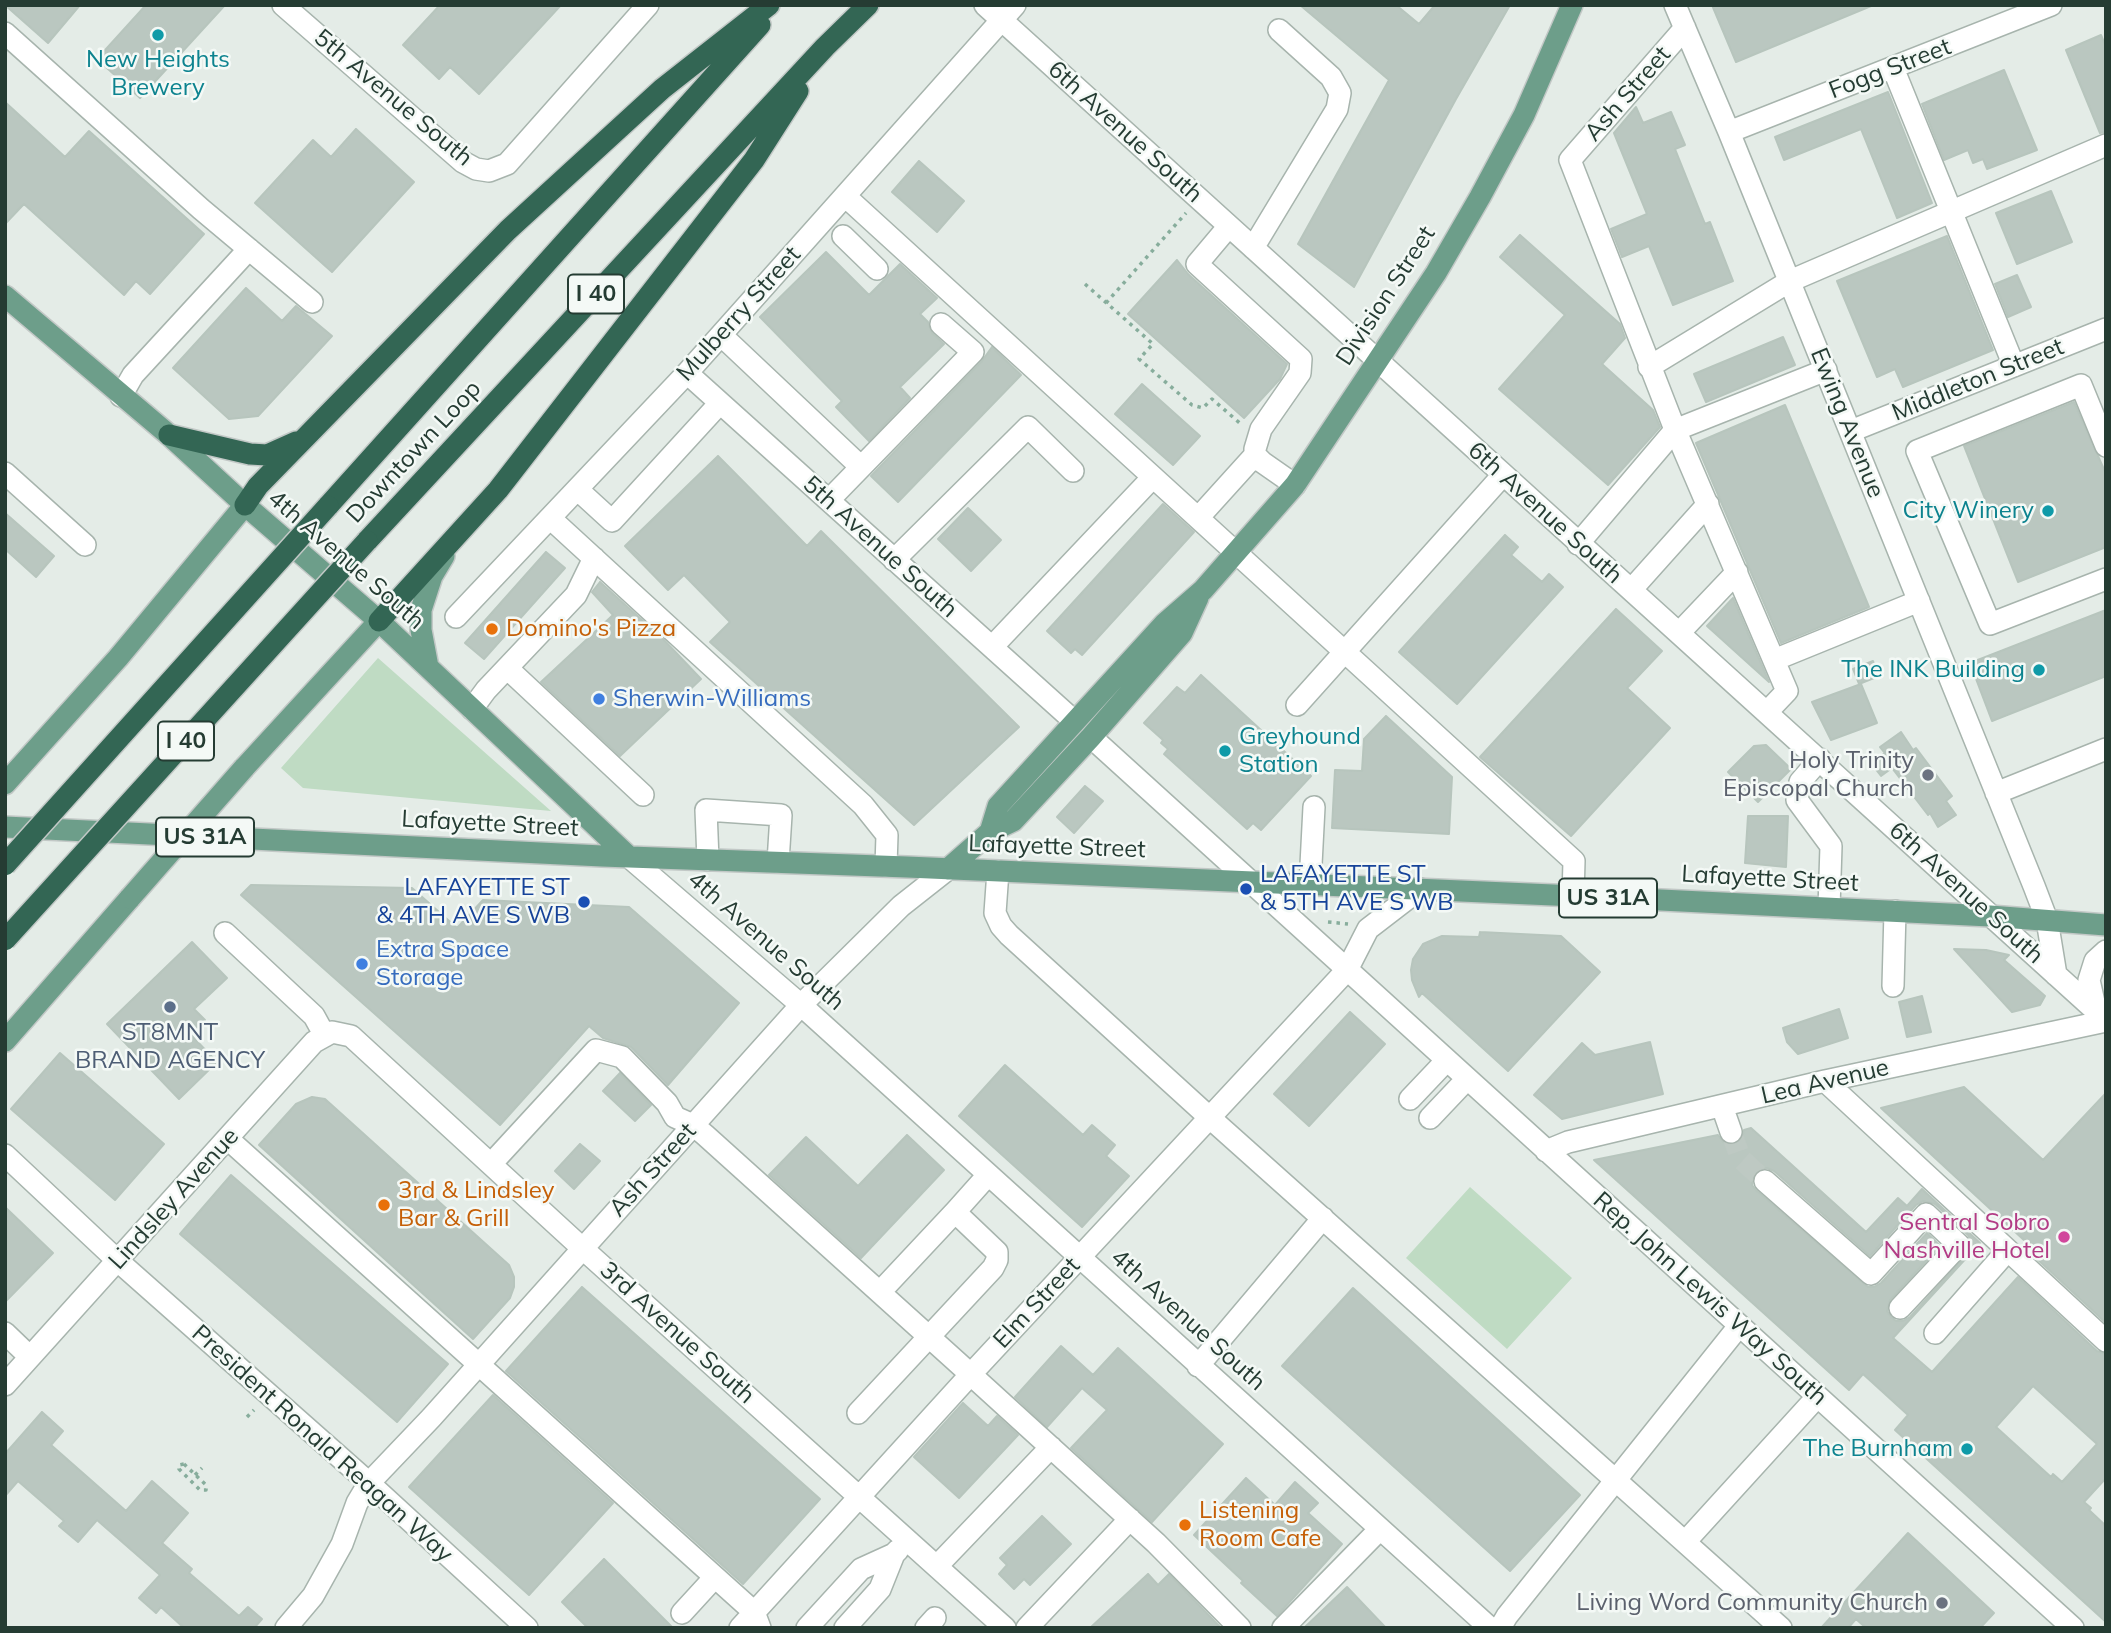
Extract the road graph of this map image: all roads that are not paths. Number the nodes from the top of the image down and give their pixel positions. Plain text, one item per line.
1 (648, 5) edge
2 (769, 5) edge
3 (778, 5) edge
4 (868, 5) edge
5 (985, 5) edge
6 (1572, 5) edge
7 (1675, 5) edge
8 (2051, 5) edge
9 (294, 9) edge
10 (1008, 13) edge
11 (1685, 28) junction
12 (1279, 30) dead end
13 (5, 33) edge
14 (825, 47) junction
15 (1893, 68) junction
16 (1730, 132) junction
17 (2106, 145) edge
18 (845, 196) junction
19 (1950, 212) junction
20 (1229, 226) junction
21 (883, 231) junction
22 (843, 236) dead end
23 (1253, 248) junction
24 (249, 249) junction
25 (861, 254) junction
26 (877, 269) dead end
27 (1790, 281) junction
28 (5, 296) edge
29 (312, 302) dead end
30 (941, 324) dead end
31 (2106, 329) edge
32 (721, 335) junction
33 (1378, 360) junction
34 (2014, 366) junction
35 (1649, 367) junction
36 (1826, 369) junction
37 (687, 373) junction
38 (121, 396) junction
39 (720, 403) junction
40 (320, 424) junction
41 (1675, 430) junction
42 (1851, 431) junction
43 (169, 435) junction
44 (2106, 446) edge
45 (1256, 447) junction
46 (861, 467) junction
47 (1073, 471) dead end
48 (5, 473) edge
49 (1503, 475) junction
50 (1153, 477) junction
51 (1294, 485) junction
52 (577, 489) junction
53 (829, 500) junction
54 (1707, 504) junction
55 (245, 505) junction
56 (550, 518) junction
57 (1198, 518) junction
58 (456, 537) junction
59 (1578, 544) junction
60 (85, 545) dead end
61 (1236, 552) junction
62 (594, 558) junction
63 (894, 561) junction
64 (1737, 572) junction
65 (2106, 579) edge
66 (1203, 590) junction
67 (1631, 590) junction
68 (1919, 601) junction
69 (456, 617) dead end
70 (379, 621) junction
71 (1679, 634) junction
72 (992, 648) junction
73 (1345, 652) junction
74 (1774, 660) junction
75 (428, 667) junction
76 (507, 668) junction
77 (1297, 705) dead end
78 (472, 709) junction
79 (1767, 712) junction
80 (1074, 720) junction
81 (1091, 737) junction
82 (2106, 749) edge
83 (1820, 759) junction
84 (5, 784) edge
85 (1996, 793) junction
86 (643, 795) dead end
87 (1314, 807) dead end
88 (5, 827) edge
89 (989, 832) junction
90 (629, 857) junction
91 (708, 860) junction
92 (778, 862) junction
93 (5, 865) edge
94 (886, 866) junction
95 (948, 869) junction
96 (998, 871) junction
97 (1250, 882) junction
98 (1310, 884) junction
99 (1420, 889) junction
100 (1573, 896) junction
101 (1829, 908) junction
102 (1895, 911) junction
103 (1990, 916) junction
104 (2047, 920) junction
105 (2106, 925) edge
106 (225, 933) dead end
107 (5, 940) edge
108 (2106, 951) edge
109 (1347, 970) junction
110 (2056, 975) junction
111 (1893, 986) dead end
112 (801, 1005) junction
113 (2103, 1017) edge
114 (325, 1036) junction
115 (5, 1041) edge
116 (1447, 1060) junction
117 (1467, 1079) junction
118 (1825, 1081) junction
119 (1410, 1100) dead end
120 (1722, 1106) junction
121 (1209, 1118) junction
122 (1430, 1118) dead end
123 (693, 1125) junction
124 (1731, 1132) tunnel mouth
125 (228, 1139) junction
126 (1546, 1151) junction
127 (5, 1155) edge
128 (491, 1164) junction
129 (988, 1175) junction
130 (1765, 1181) tunnel mouth
131 (955, 1212) junction
132 (1323, 1218) junction
133 (582, 1248) junction
134 (2007, 1251) junction
135 (1079, 1258) junction
136 (118, 1261) junction
137 (880, 1292) junction
138 (1900, 1308) dead end
139 (1739, 1326) junction
140 (5, 1333) edge
141 (1935, 1333) dead end
142 (930, 1337) junction
143 (2106, 1341) edge
144 (30, 1357) junction
145 (478, 1364) junction
146 (1198, 1366) junction
147 (971, 1374) junction
148 (5, 1385) edge
149 (1817, 1396) junction
150 (858, 1413) dead end
151 (1051, 1447) junction
152 (1617, 1480) junction
153 (369, 1483) junction
154 (859, 1496) junction
155 (1130, 1519) junction
156 (1380, 1529) junction
157 (1685, 1542) junction
158 (901, 1547) junction
159 (937, 1566) junction
160 (715, 1577) junction
161 (682, 1613) dead end
162 (751, 1622) edge
163 (286, 1628) edge
164 (527, 1628) edge
165 (807, 1628) edge
166 (845, 1628) edge
167 (1005, 1628) edge
168 (1027, 1628) edge
169 (1240, 1628) edge
170 (1283, 1628) edge
171 (1490, 1628) edge
172 (1500, 1628) edge
173 (1782, 1628) edge
174 (2073, 1628) edge

1 - 9 street, 5th Avenue South
2 - 40 highway
3 - 93 highway, Downtown Loop / I 40, bridge
4 - 14 highway, Downtown Loop / I 40
5 - 10 street, 6th Avenue South
6 - 33 main road, Division Street
7 - 11 street, Ewing Avenue
8 - 15 street, Fogg Street
10 - 18 street, Mulberry Street
10 - 20 street, 6th Avenue South
11 - 16 street, Ewing Avenue
11 - 35 street, Ash Street
12 - 23 street
13 - 24 street
14 - 58 highway
14 - 107 highway, Downtown Loop / I 40, bridge
15 - 16 street, Fogg Street
15 - 19 street
16 - 27 street, Ewing Avenue
17 - 19 street
18 - 21 street
18 - 32 street, Mulberry Street
19 - 27 street
19 - 34 street
20 - 23 street, 6th Avenue South
20 - 45 street
21 - 25 street
21 - 50 street
22 - 25 street
23 - 33 street, 6th Avenue South
24 - 29 street
24 - 38 street
25 - 26 street
27 - 35 street
27 - 36 street, Ewing Avenue
28 - 38 main road, 4th Avenue South
30 - 46 street
31 - 34 street, Middleton Street
32 - 37 street, Mulberry Street
32 - 46 street
33 - 49 street, 6th Avenue South
33 - 51 main road, Division Street
34 - 42 street, Middleton Street
35 - 41 street
36 - 41 street
36 - 42 street, Ewing Avenue
37 - 39 street, 5th Avenue South
37 - 52 street, Mulberry Street
38 - 43 main road, 4th Avenue South
39 - 52 street
39 - 53 street, 5th Avenue South
40 - 43 highway
40 - 55 highway
41 - 54 street
41 - 59 street
42 - 68 street, Ewing Avenue
43 - 55 main road, 4th Avenue South
44 - 65 street
45 - 51 street
45 - 57 street
46 - 53 street
47 - 63 street
48 - 60 street
49 - 59 street, 6th Avenue South
49 - 73 street
50 - 57 street
50 - 72 street
51 - 61 main road, Division Street
52 - 56 street, Mulberry Street
53 - 63 street, 5th Avenue South
54 - 64 street
54 - 67 street
55 - 70 main road, 4th Avenue South
55 - 84 main road
56 - 62 street
56 - 69 street, Mulberry Street
57 - 61 street
58 - 70 highway
58 - 75 main road
59 - 67 street, 6th Avenue South
61 - 66 main road, Division Street
61 - 73 street
62 - 76 street
62 - 94 street
63 - 72 street, 5th Avenue South
64 - 71 street
64 - 74 street
66 - 80 main road, Division Street
66 - 81 main road, Division Street
67 - 71 street, 6th Avenue South
68 - 74 street
68 - 85 street, Ewing Avenue
70 - 75 main road, 4th Avenue South
70 - 115 main road, bridge
71 - 79 street, 6th Avenue South
72 - 80 street, 5th Avenue South
73 - 77 street
73 - 100 street
74 - 79 street
75 - 78 main road, 4th Avenue South
76 - 78 street
76 - 86 street
78 - 90 main road, 4th Avenue South
79 - 83 street, 6th Avenue South
80 - 89 main road, Division Street
81 - 89 main road, Division Street
81 - 97 street
82 - 85 street
83 - 101 street
83 - 103 street, 6th Avenue South
85 - 104 street, Ewing Avenue
87 - 98 street
88 - 90 main road, Lafayette Street / US 31A
89 - 95 main road, Division Street
90 - 91 main road, Lafayette Street / US 31A
90 - 112 street, 4th Avenue South
91 - 92 main road, Lafayette Street / US 31A
91 - 92 street
92 - 94 main road, Lafayette Street / US 31A
94 - 95 main road, Lafayette Street / US 31A
95 - 96 main road, Lafayette Street / US 31A
95 - 112 street, Ash Street
96 - 97 main road, Lafayette Street / US 31A
96 - 121 street
97 - 98 main road, Lafayette Street / US 31A
97 - 109 street
98 - 99 main road, Lafayette Street / US 31A
99 - 100 main road, Lafayette Street / US 31A
99 - 109 street, Elm Street
100 - 101 main road, Lafayette Street / US 31A
101 - 102 main road, Lafayette Street / US 31A
102 - 103 main road, Lafayette Street / US 31A
102 - 111 street
103 - 104 main road, Lafayette Street / US 31A
103 - 110 street, 6th Avenue South
104 - 105 main road, Lafayette Street / US 31A
104 - 110 street, Ewing Avenue
106 - 114 street
108 - 113 street
109 - 116 street, Rep. John Lewis Way South
109 - 121 street, Elm Street
110 - 113 street, 6th Avenue South
112 - 123 street, Ash Street
112 - 129 street, 4th Avenue South
113 - 118 street, Lea Avenue
114 - 125 street, Lindsley Avenue
114 - 128 street, 3rd Avenue South
116 - 117 street, Rep. John Lewis Way South
116 - 119 street
117 - 122 street
117 - 126 street, Rep. John Lewis Way South
118 - 120 street, Lea Avenue
118 - 134 street
120 - 124 street
120 - 126 street, Lea Avenue
121 - 132 street
121 - 135 street, Elm Street
123 - 128 street
123 - 133 street, Ash Street
123 - 137 street
125 - 136 street, Lindsley Avenue
125 - 145 street
126 - 139 street, Rep. John Lewis Way South
127 - 136 street, President Ronald Reagan Way
128 - 133 street, 3rd Avenue South
129 - 131 street
129 - 135 street, 4th Avenue South
130 - 138 street
131 - 137 street
131 - 142 street
132 - 146 street
132 - 152 street
133 - 145 street, Ash Street
133 - 154 street, 3rd Avenue South
134 - 141 street
134 - 143 street
135 - 146 street, 4th Avenue South
135 - 147 street, Elm Street
136 - 144 street, Lindsley Avenue
136 - 153 street, President Ronald Reagan Way
137 - 142 street
139 - 149 street, Rep. John Lewis Way South
139 - 152 street
140 - 144 street
142 - 147 street
142 - 150 street
144 - 148 street, Lindsley Avenue
145 - 153 street, Ash Street
145 - 160 street
146 - 156 street, 4th Avenue South
147 - 151 street
147 - 154 street, Elm Street
149 - 157 street
149 - 174 street, Rep. John Lewis Way South
151 - 155 street
151 - 159 street
152 - 157 street
152 - 172 street
153 - 163 street, Ash Street
153 - 164 street, President Ronald Reagan Way
154 - 158 street, 3rd Avenue South
154 - 162 street, Elm Street
155 - 168 street
155 - 169 street
156 - 170 street
156 - 171 street, 4th Avenue South
157 - 173 street
158 - 159 street, 3rd Avenue South
158 - 165 street
158 - 166 street
159 - 167 street, 3rd Avenue South
160 - 161 street
160 - 162 street

